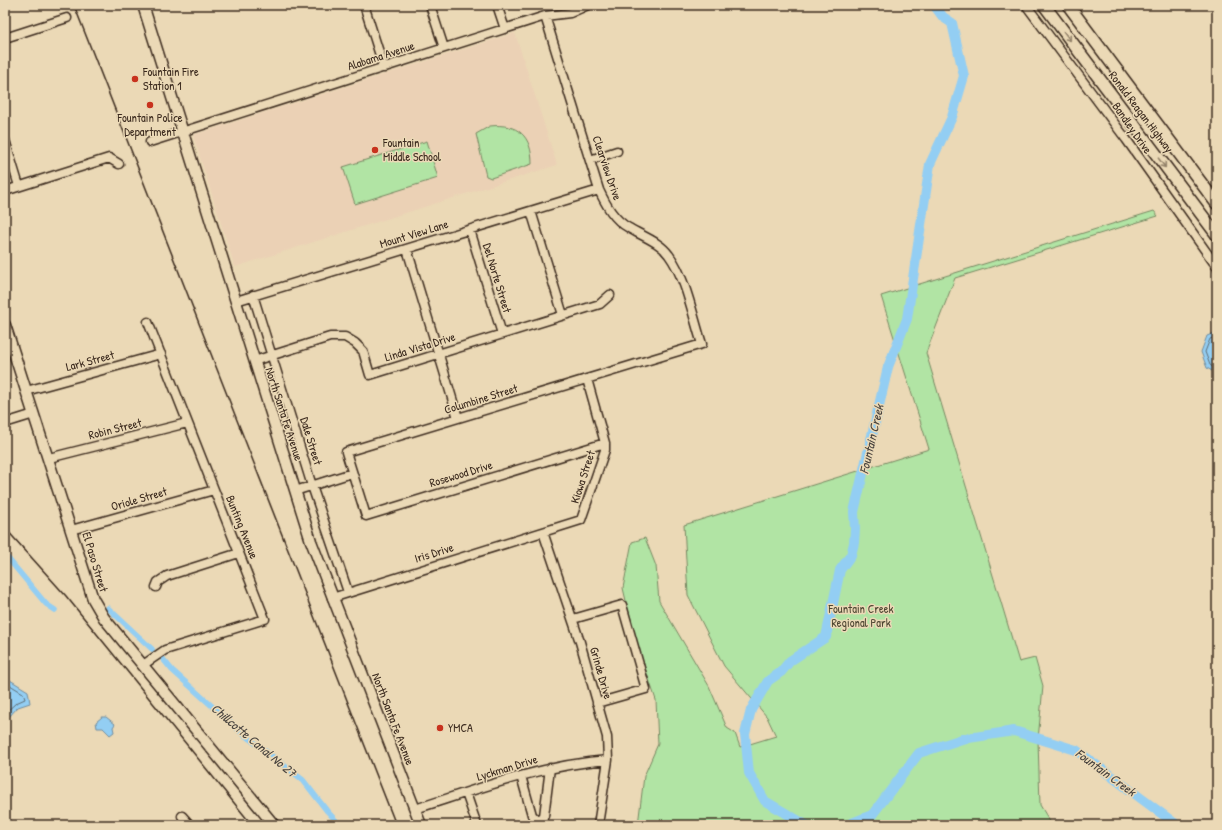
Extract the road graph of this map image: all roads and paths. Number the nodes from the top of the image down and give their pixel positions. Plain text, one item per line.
1 (143, 5) edge
2 (364, 5) edge
3 (430, 5) edge
4 (497, 5) edge
5 (588, 5) edge
6 (1026, 5) edge
7 (1044, 5) edge
8 (1068, 5) edge
9 (546, 16) junction
10 (66, 18) dead end
11 (505, 29) junction
12 (5, 38) edge
13 (444, 48) junction
14 (384, 68) junction
15 (182, 132) junction
16 (5, 140) edge
17 (150, 142) dead end
18 (617, 151) dead end
19 (590, 160) junction
20 (119, 164) dead end
21 (19, 186) junction
22 (600, 190) junction
23 (5, 191) edge
24 (1217, 204) edge
25 (532, 211) junction
26 (470, 230) junction
27 (1217, 235) edge
28 (407, 249) junction
29 (1217, 267) edge
30 (254, 295) junction
31 (610, 295) dead end
32 (236, 301) junction
33 (563, 315) junction
34 (148, 322) dead end
35 (5, 325) edge
36 (502, 334) junction
37 (702, 344) joint
38 (161, 354) junction
39 (439, 354) junction
40 (272, 356) junction
41 (254, 361) junction
42 (587, 379) junction
43 (26, 391) junction
44 (34, 414) junction
45 (458, 418) junction
46 (5, 423) edge
47 (187, 423) junction
48 (605, 443) junction
49 (49, 458) junction
50 (352, 473) junction
51 (312, 486) junction
52 (214, 490) junction
53 (295, 491) junction
54 (71, 530) junction
55 (543, 532) junction
56 (239, 553) junction
57 (156, 586) dead end
58 (348, 592) junction
59 (332, 598) junction
60 (573, 619) junction
61 (144, 664) junction
62 (598, 703) junction
63 (608, 760) junction
64 (550, 768) junction
65 (521, 776) junction
66 (466, 793) junction
67 (415, 809) junction
68 (182, 816) dead end
69 (190, 825) edge
70 (274, 825) edge
71 (421, 825) edge
72 (477, 825) edge
73 (598, 825) edge

1 - 15 main road, North Santa Fe Avenue
2 - 14 street
3 - 13 street
4 - 11 street
5 - 9 street, Alabama Avenue
6 - 29 street, Bandley Drive
7 -> 27 highway, Ronald Reagan Highway
8 - 24 highway, Ronald Reagan Highway
9 - 11 street, Alabama Avenue
9 - 19 street, Clearview Drive
10 - 12 street
11 - 13 street, Alabama Avenue
13 - 14 street, Alabama Avenue
14 - 15 street, Alabama Avenue
15 - 17 street, Alabama Avenue
15 - 32 main road, North Santa Fe Avenue
16 - 21 street
18 - 19 street
19 - 22 street, Clearview Drive
20 - 21 street
21 - 23 street
22 - 25 street, Mount View Lane
22 - 37 street, Clearview Drive
25 - 26 street, Mount View Lane
25 - 33 street
26 - 28 street, Mount View Lane
26 - 36 street, Del Norte Street
28 - 30 street, Mount View Lane
28 - 39 street
30 - 32 street, Mount View Lane
30 - 40 street, Dale Street
31 - 33 street, Linda Vista Drive
32 - 41 main road, North Santa Fe Avenue
33 - 36 street, Linda Vista Drive
34 - 38 street, Bunting Avenue
35 - 43 main road, El Paso Street
36 - 39 street, Linda Vista Drive
37 - 42 street, Columbine Street
38 - 43 street, Lark Street
38 - 47 street, Bunting Avenue
39 - 40 street, Linda Vista Drive
39 - 45 street
40 - 41 street, Linda Vista Drive
40 - 51 street, Dale Street
41 - 53 main road, North Santa Fe Avenue
42 - 45 street, Columbine Street
42 - 48 street, Kiowa Street
43 - 44 main road, El Paso Street
44 - 46 street
44 - 49 main road, El Paso Street
45 - 50 street, Columbine Street
47 - 49 street, Robin Street
47 - 52 street, Bunting Avenue
48 - 50 street, Rosewood Drive
48 - 55 street, Kiowa Street
49 - 54 main road, El Paso Street
50 - 51 street
51 - 53 street
51 - 58 street, Dale Street
52 - 54 street, Oriole Street
52 - 56 street, Bunting Avenue
53 - 59 main road, North Santa Fe Avenue
54 - 61 main road, El Paso Street
55 - 58 street, Iris Drive
55 - 60 street, Grinde Drive
56 - 57 street
56 - 61 street, Bunting Avenue
58 - 59 street, Iris Drive
59 - 67 main road, North Santa Fe Avenue
60 - 62 street, Grinde Drive
60 - 62 street
61 - 70 main road, El Paso Street
62 - 63 street, Grinde Drive
63 - 64 street, Lyckman Drive
63 - 73 street, Grinde Drive
64 - 65 street, Lyckman Drive
64 - 65 street
65 - 66 street, Lyckman Drive
66 - 67 street, Lyckman Drive
66 - 72 street
67 - 71 main road, North Santa Fe Avenue
68 - 69 street

